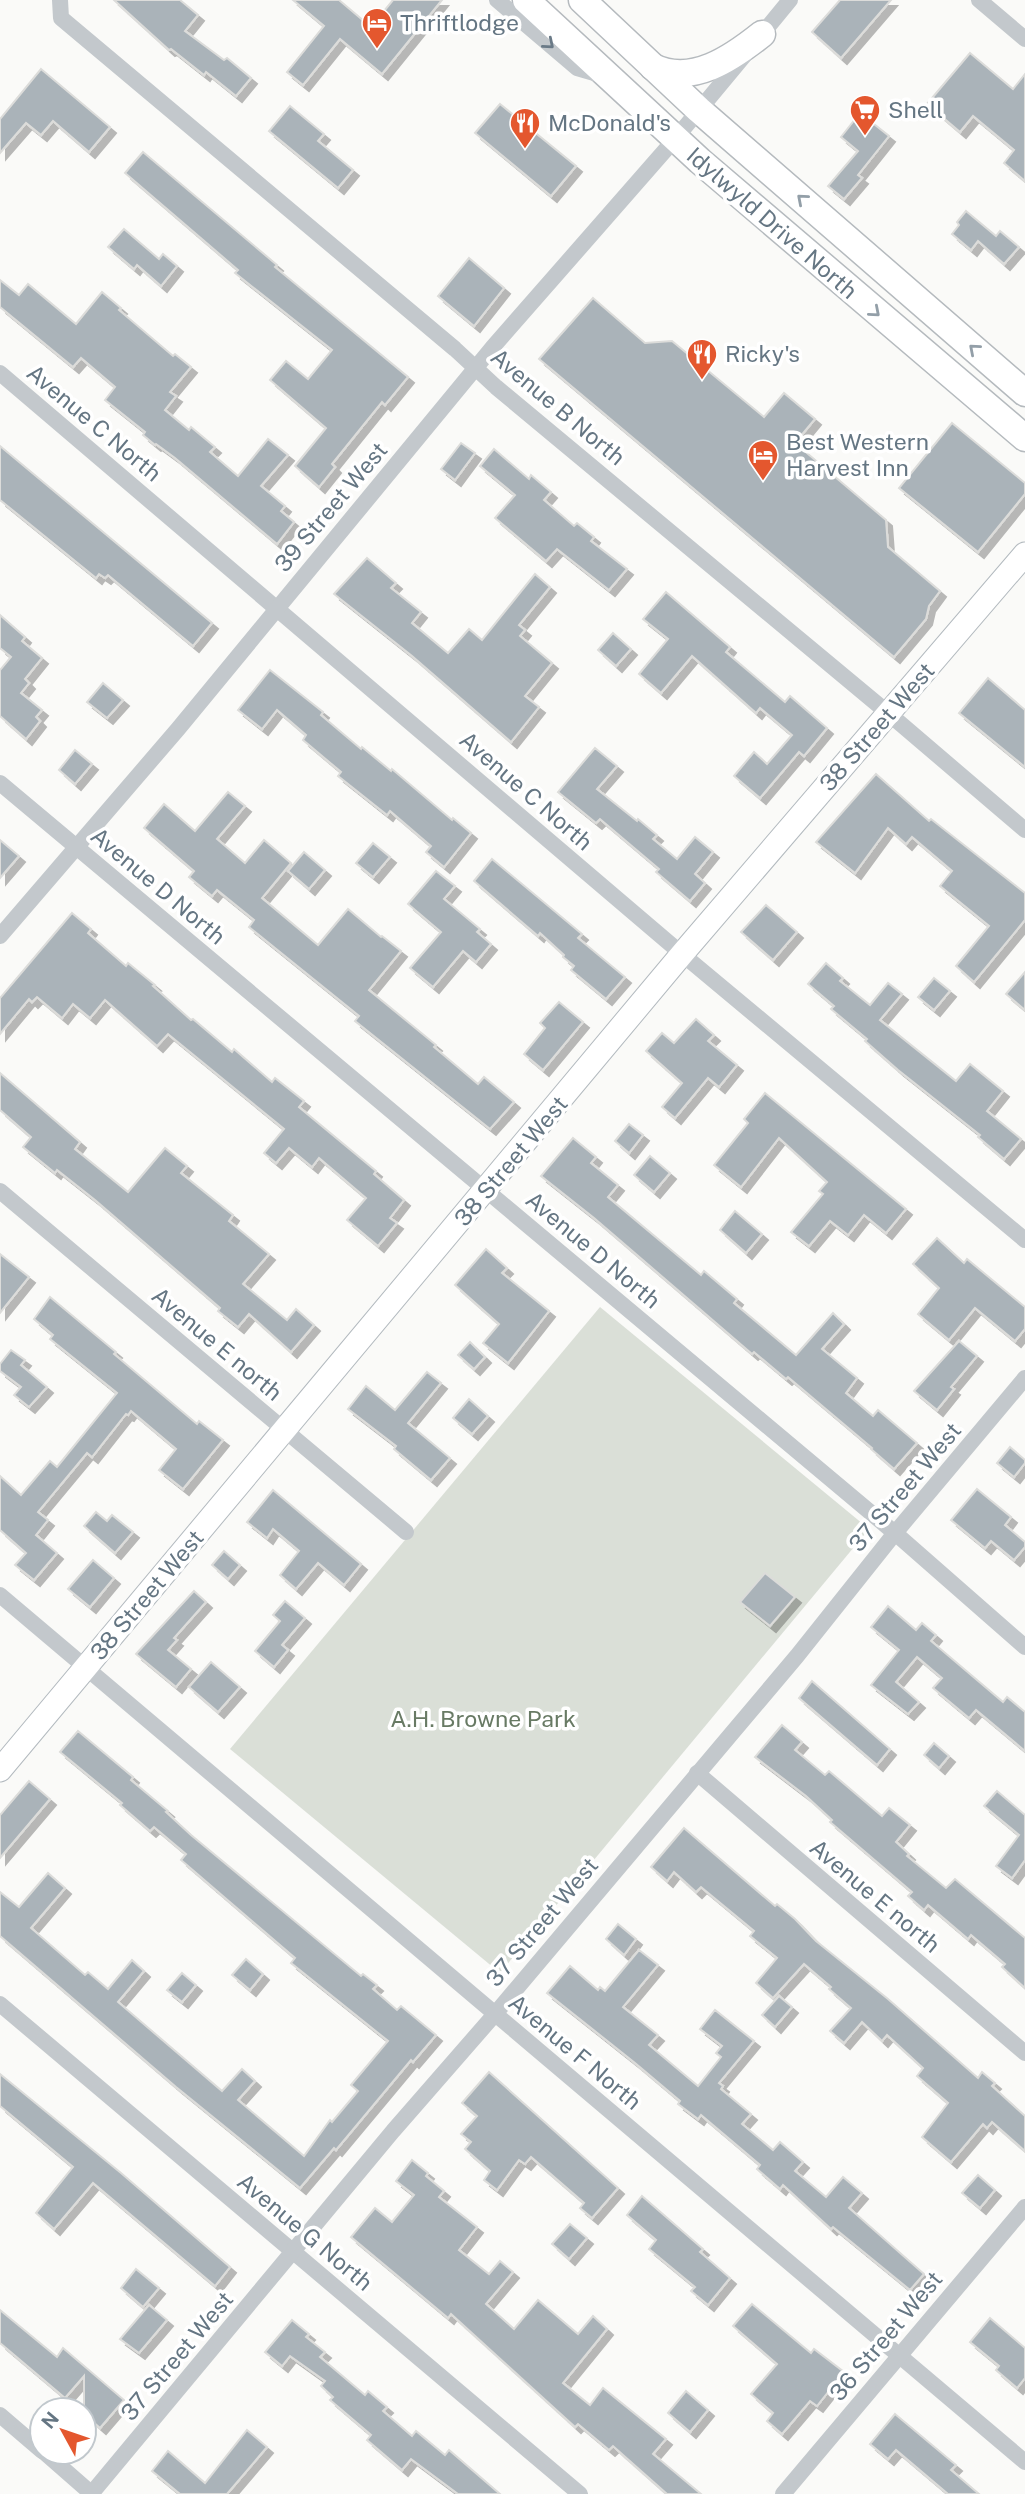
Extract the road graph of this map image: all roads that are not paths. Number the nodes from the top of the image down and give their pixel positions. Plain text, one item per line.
1 (60, 0) edge
2 (497, 0) edge
3 (526, 0) edge
4 (582, 0) edge
5 (790, 0) edge
6 (979, 0) edge
7 (762, 34) junction
8 (1025, 39) edge
9 (648, 65) junction
10 (610, 77) junction
11 (699, 110) junction
12 (675, 139) junction
13 (476, 368) junction
14 (0, 373) edge
15 (1025, 393) edge
16 (1025, 438) edge
17 (1025, 554) edge
18 (276, 607) junction
19 (888, 713) junction
20 (0, 783) edge
21 (1025, 830) edge
22 (75, 846) junction
23 (0, 936) edge
24 (682, 954) junction
25 (486, 1190) junction
26 (0, 1191) edge
27 (1025, 1240) edge
28 (1025, 1378) edge
29 (285, 1431) junction
30 (406, 1532) dead end
31 (895, 1533) junction
32 (0, 1595) edge
33 (1025, 1647) edge
34 (86, 1667) junction
35 (0, 1770) edge
36 (697, 1773) junction
37 (0, 2004) edge
38 (495, 2014) junction
39 (1025, 2053) edge
40 (1025, 2207) edge
41 (294, 2252) junction
42 (900, 2356) junction
43 (0, 2415) edge
44 (28, 2438) edge
45 (1025, 2462) edge
46 (60, 2466) edge
47 (92, 2494) edge
48 (580, 2494) edge
49 (783, 2494) edge

1 - 13 street, Avenue B North
2 -> 10 street
3 - 10 main road, Idylwyld Drive North
4 - 9 main road, Idylwyld Drive North
5 - 7 street, 39 Street West
6 - 8 street
7 - 9 main road
7 - 11 street, 39 Street West
9 - 11 main road, Idylwyld Drive North
10 - 12 main road, Idylwyld Drive North
11 - 12 street, 39 Street West
15 -> 11 main road, Idylwyld Drive North
12 - 13 street, 39 Street West
12 -> 16 main road, Idylwyld Drive North
13 - 18 street, 39 Street West
13 - 19 street, Avenue B North
14 - 18 street, Avenue C North
17 - 19 street, 38 Street West
18 - 22 street, 39 Street West
18 - 24 street, Avenue C North
19 - 21 street, Avenue B North
19 - 24 street, 38 Street West
20 - 22 street, Avenue D North
22 - 23 street, 39 Street West
22 - 25 street, Avenue D North
24 - 25 street, 38 Street West
24 - 27 street, Avenue C North
25 - 29 street, 38 Street West
25 - 31 street, Avenue D North
26 - 29 street, Avenue E north
28 - 31 street, 37 Street West
29 - 30 street, Avenue E north
29 - 34 street, 38 Street West
31 - 33 street, Avenue D North
31 - 36 street, 37 Street West
32 - 34 street, Avenue F North
34 - 35 street, 38 Street West
34 - 38 street, Avenue F North
36 - 38 street, 37 Street West
36 - 39 street, Avenue E north
37 - 41 street, Avenue G North
38 - 41 street, 37 Street West
38 - 42 street, Avenue F North
40 - 42 street, 36 Street West
41 - 47 street, 37 Street West
41 - 48 street, Avenue G North
42 - 45 street, Avenue F North
42 - 49 street, 36 Street West
43 - 44 street
46 - 47 street

